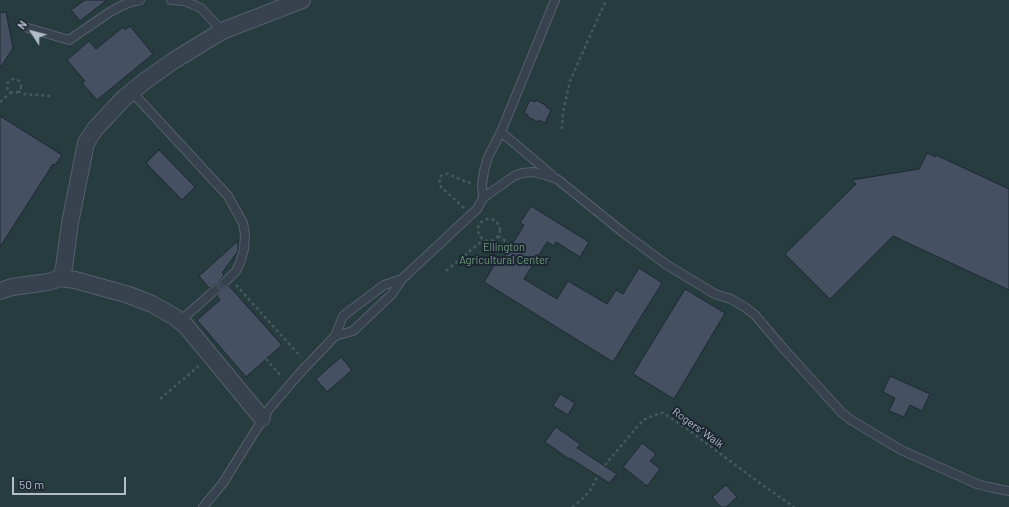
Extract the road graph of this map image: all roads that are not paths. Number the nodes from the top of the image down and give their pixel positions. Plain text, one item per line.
1 (140, 0) edge
2 (171, 0) edge
3 (302, 0) edge
4 (555, 0) edge
5 (28, 28) dead end
6 (222, 31) junction
7 (132, 92) junction
8 (501, 132) junction
9 (557, 179) junction
10 (483, 198) junction
11 (61, 278) junction
12 (402, 279) junction
13 (227, 280) road end
14 (0, 290) edge
15 (215, 290) dead end
16 (180, 321) junction
17 (335, 336) junction
18 (262, 418) junction
19 (1009, 491) edge
20 (203, 507) edge

1 - 5 lane
2 - 6 lane
3 - 6 street
4 - 8 lane
6 - 7 street
7 - 11 street
7 - 13 lane
8 - 9 lane
8 - 10 lane
9 - 10 lane
9 - 19 lane
10 - 12 lane
11 - 14 street
11 - 16 street
12 - 17 lane
12 - 17 lane
15 - 16 lane
16 - 18 street
17 - 18 lane
18 - 20 lane

